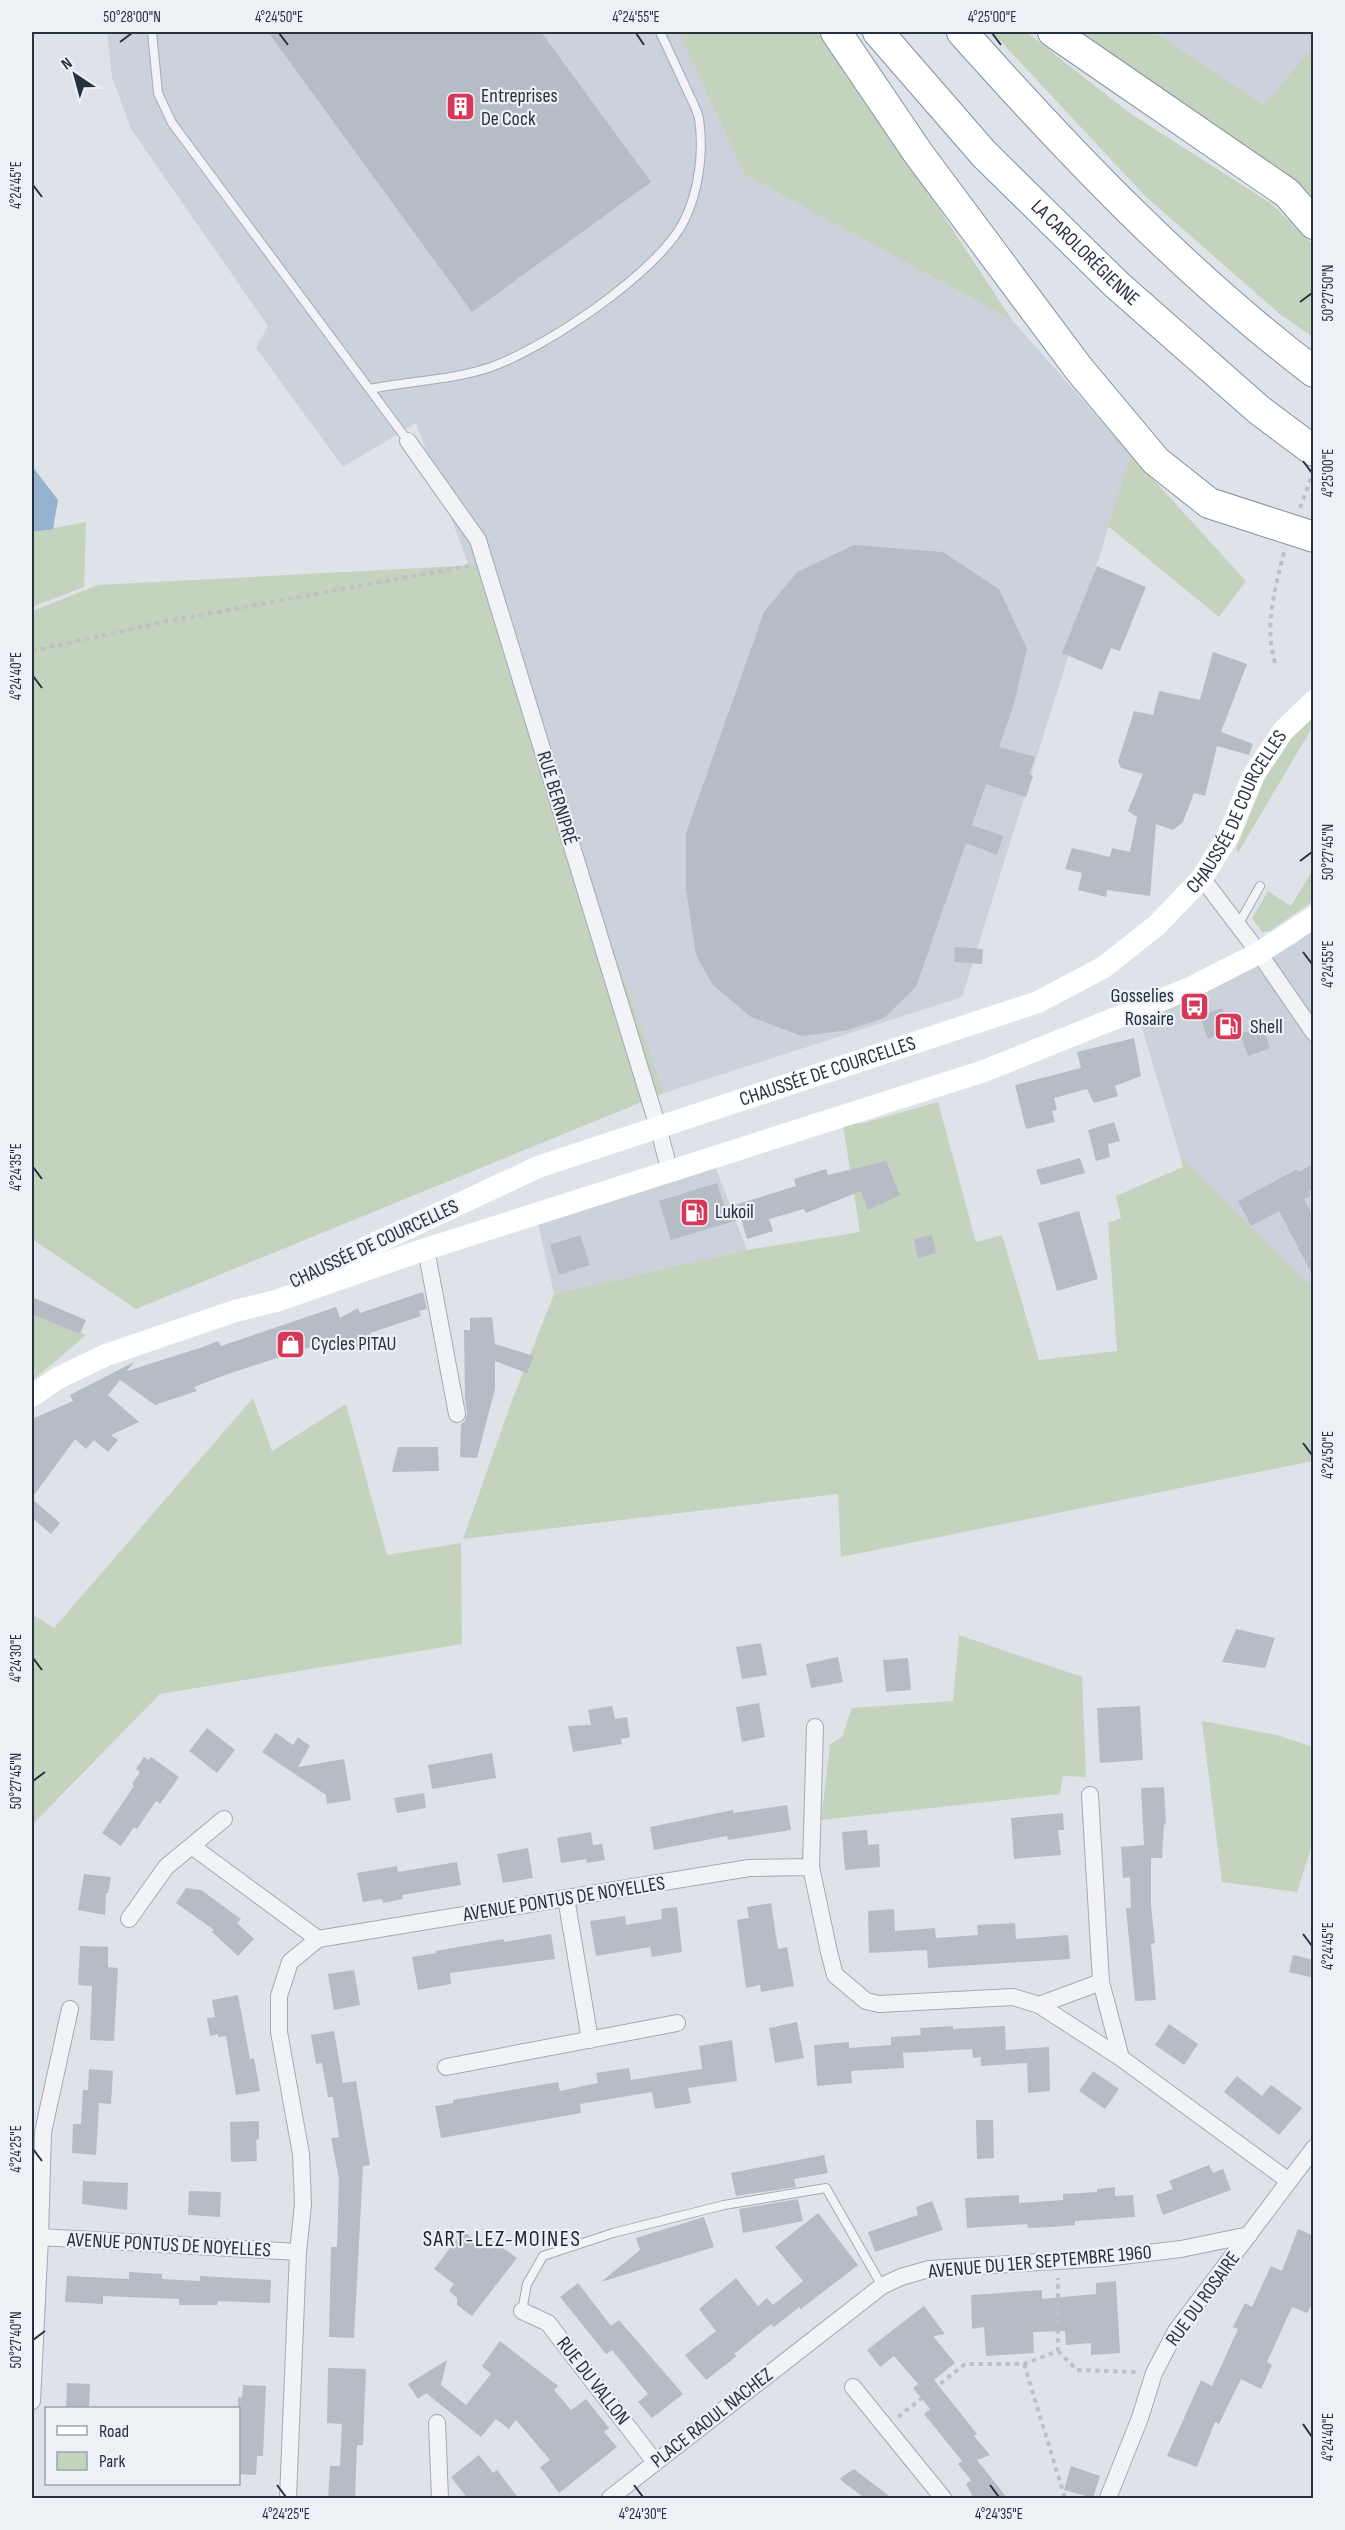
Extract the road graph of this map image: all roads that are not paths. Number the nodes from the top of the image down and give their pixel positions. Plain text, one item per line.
1 (152, 32) edge
2 (660, 32) edge
3 (836, 32) edge
4 (878, 32) edge
5 (962, 32) edge
6 (1053, 32) edge
7 (1300, 197) edge
8 (1314, 224) edge
9 (1304, 365) edge
10 (370, 389) junction
11 (408, 441) joint
12 (1314, 451) edge
13 (1302, 533) edge
14 (1314, 700) edge
15 (1202, 878) junction
16 (1260, 886) dead end
17 (1314, 917) edge
18 (1238, 926) junction
19 (1259, 953) junction
20 (1314, 1033) edge
21 (658, 1127) junction
22 (670, 1172) junction
23 (423, 1221) junction
24 (426, 1250) junction
25 (235, 1311) junction
26 (32, 1396) edge
27 (457, 1414) dead end
28 (814, 1727) dead end
29 (1090, 1795) dead end
30 (224, 1819) dead end
31 (193, 1847) junction
32 (811, 1867) junction
33 (566, 1898) junction
34 (129, 1919) dead end
35 (318, 1939) junction
36 (1101, 1982) junction
37 (1039, 2005) junction
38 (70, 2009) dead end
39 (677, 2023) dead end
40 (590, 2040) junction
41 (1121, 2058) junction
42 (446, 2067) dead end
43 (1314, 2148) edge
44 (1289, 2181) junction
45 (1249, 2235) junction
46 (40, 2237) junction
47 (298, 2252) junction
48 (882, 2286) junction
49 (522, 2311) joint
50 (814, 2339) joint
51 (853, 2387) dead end
52 (32, 2401) edge
53 (437, 2423) dead end
54 (655, 2462) junction
55 (288, 2499) edge
56 (440, 2499) edge
57 (610, 2499) edge
58 (944, 2499) edge
59 (1108, 2499) edge

1 - 10 lane
2 - 10 lane
3 - 13 highway
4 - 12 highway, LA CAROLORÉGIENNE
5 - 9 highway
6 - 7 highway
7 - 8 highway
10 - 11 lane
11 - 21 street, RUE BERNIPRÉ
14 - 15 main road, CHAUSSÉE DE COURCELLES
15 - 18 street
15 - 21 main road, CHAUSSÉE DE COURCELLES
16 - 18 lane
17 - 19 main road, CHAUSSÉE DE COURCELLES
18 - 19 street
19 - 20 street
19 - 22 main road, CHAUSSÉE DE COURCELLES
21 - 22 street, RUE BERNIPRÉ
21 - 23 main road, CHAUSSÉE DE COURCELLES
22 - 24 main road, CHAUSSÉE DE COURCELLES
23 - 24 main road
23 - 25 main road, CHAUSSÉE DE COURCELLES
24 - 25 main road, CHAUSSÉE DE COURCELLES
24 - 27 street, CHAUSSÉE DE COURCELLES
25 - 26 main road, CHAUSSÉE DE COURCELLES
28 - 32 street
29 - 36 street
30 - 31 street
31 - 34 street
31 - 35 street
32 - 33 street, AVENUE PONTUS DE NOYELLES
32 - 37 street
33 - 35 street, AVENUE PONTUS DE NOYELLES
33 - 40 street
35 - 47 street, AVENUE PONTUS DE NOYELLES
36 - 37 street
36 - 41 street
37 - 41 street
38 - 46 street, AVENUE PONTUS DE NOYELLES
39 - 40 street
40 - 42 street
41 - 44 street
43 - 44 street, RUE DU ROSAIRE
44 - 45 street, RUE DU ROSAIRE
45 - 48 street, AVENUE DU 1ER SEPTEMBRE 1960
45 - 59 street, RUE DU ROSAIRE
46 - 47 street, AVENUE PONTUS DE NOYELLES
46 - 52 street, AVENUE PONTUS DE NOYELLES
47 - 55 street, AVENUE PONTUS DE NOYELLES
48 - 49 lane
48 - 50 street, AVENUE DU 1ER SEPTEMBRE 1960
49 - 54 street, RUE DU VALLON
50 - 54 street, PLACE RAOUL NACHEZ
51 - 58 street
53 - 56 street
54 - 57 street, PLACE RAOUL NACHEZ

